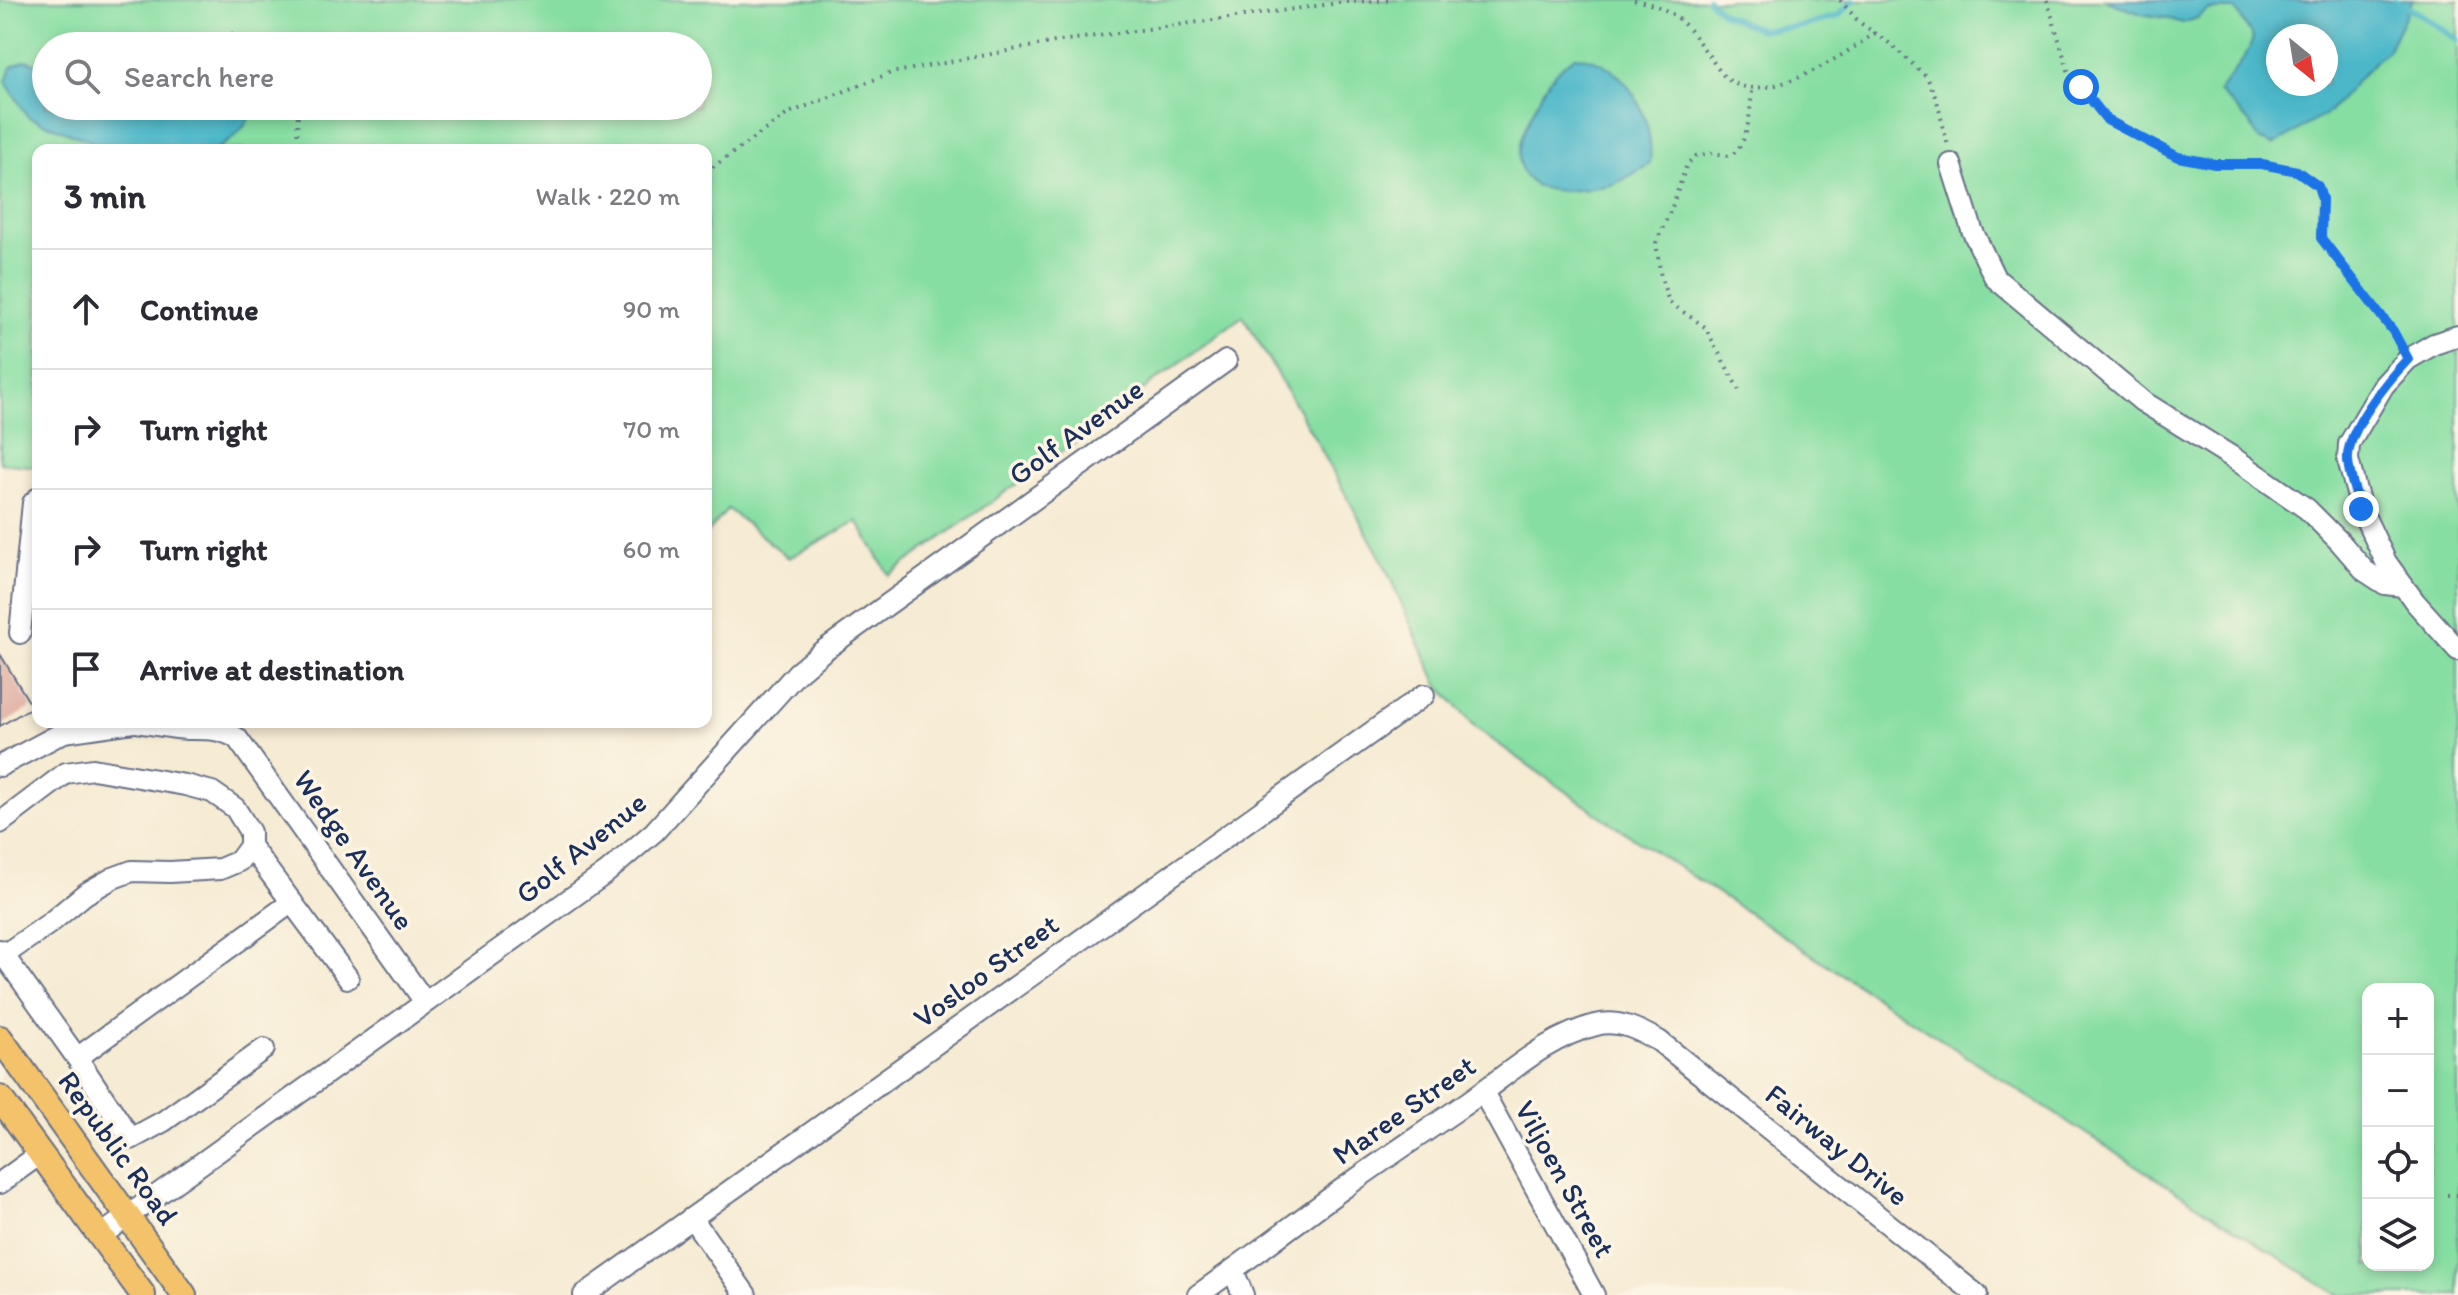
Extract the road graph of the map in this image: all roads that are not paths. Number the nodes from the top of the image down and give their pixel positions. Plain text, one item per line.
1 (1951, 164) road end
2 (2458, 336) edge
3 (1226, 361) dead end
4 (32, 555) edge
5 (2403, 586) junction
6 (20, 633) dead end
7 (2458, 650) edge
8 (1424, 695) dead end
9 (92, 728) edge
10 (179, 728) edge
11 (209, 728) edge
12 (209, 728) edge
13 (0, 766) edge
14 (0, 823) edge
15 (250, 846) junction
16 (292, 902) junction
17 (2, 953) edge
18 (348, 978) dead end
19 (425, 1002) junction
20 (0, 1038) edge
21 (1659, 1041) joint
22 (264, 1049) dead end
23 (77, 1058) junction
24 (1483, 1092) junction
25 (0, 1098) edge
26 (40, 1154) junction
27 (0, 1183) edge
28 (127, 1216) junction
29 (692, 1218) junction
30 (100, 1236) junction
31 (1233, 1270) junction
32 (143, 1295) edge
33 (184, 1295) edge
34 (584, 1295) edge
35 (746, 1295) edge
36 (1198, 1295) edge
37 (1243, 1295) edge
38 (1594, 1295) edge
39 (1977, 1295) edge

1 - 5 street
2 - 5 street
3 - 19 street, Golf Avenue
4 - 6 street
5 - 7 street
8 - 29 street, Vosloo Street
9 - 13 street, Wedge Avenue
10 - 11 street, Wedge Avenue
12 - 19 street, Wedge Avenue
14 - 15 street
15 - 16 street
15 - 17 street
16 - 18 street
16 - 23 street
17 - 23 street
19 - 28 street, Golf Avenue
20 - 28 main road, Republic Road
21 - 24 street, Maree Street
21 - 39 street, Fairway Drive
22 - 23 street
24 - 31 street, Maree Street
24 - 38 street, Viljoen Street
25 - 26 main road
26 - 27 street
26 - 30 main road
28 - 30 street, Golf Avenue
28 - 33 main road, Republic Road
29 - 34 street, Vosloo Street
29 - 35 street
30 - 32 main road
31 - 36 street, Maree Street
31 - 37 street

